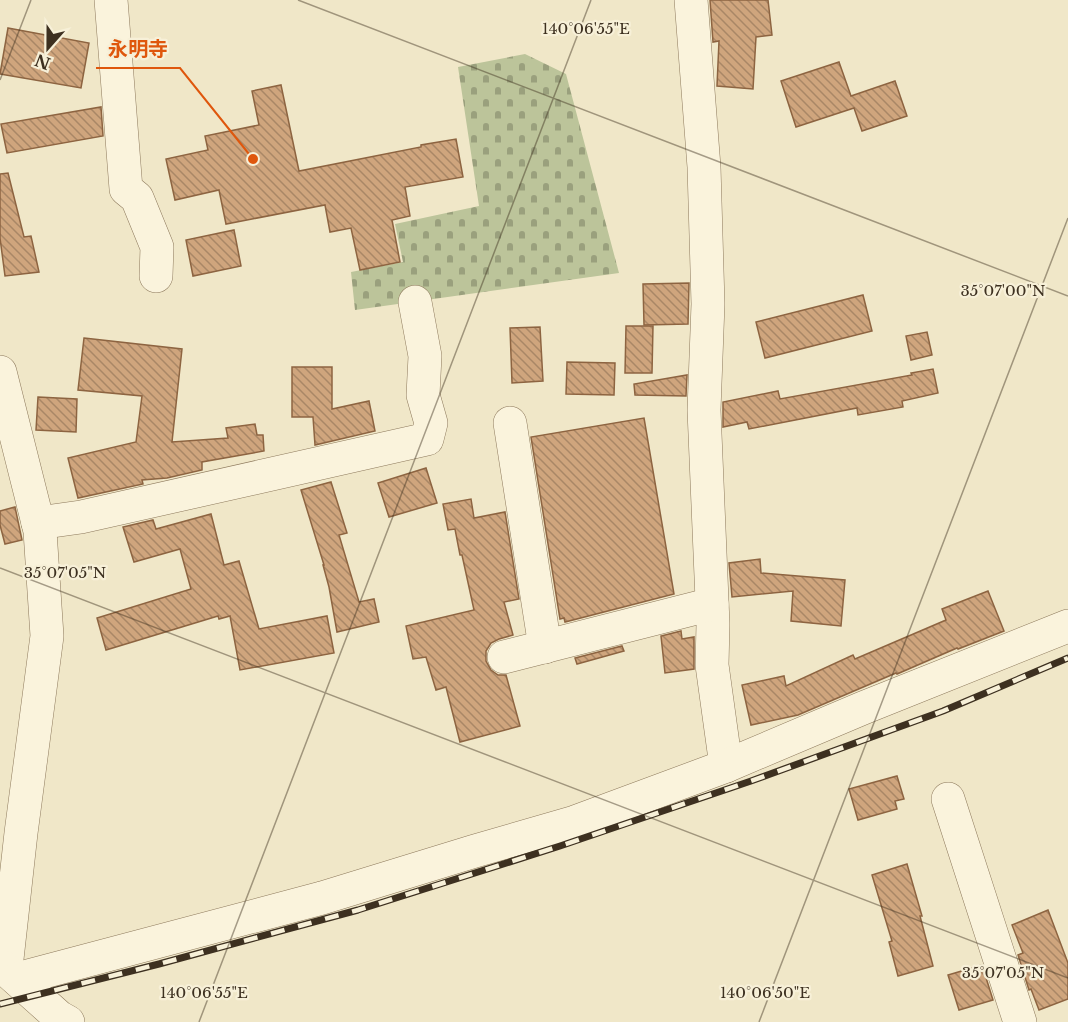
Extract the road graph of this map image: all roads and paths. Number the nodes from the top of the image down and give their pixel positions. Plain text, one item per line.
1 (111, 0) edge
2 (691, 0) edge
3 (156, 276) dead end
4 (415, 302) dead end
5 (0, 372) edge
6 (510, 423) dead end
7 (38, 523) junction
8 (712, 604) junction
9 (1068, 626) edge
10 (544, 647) junction
11 (504, 657) dead end
12 (726, 766) junction
13 (948, 799) dead end
14 (8, 971) edge
15 (55, 1021) edge
16 (1020, 1022) edge

1 - 3 street
2 - 8 street
4 - 7 street
5 - 7 street
6 - 10 street
7 - 14 street
8 - 10 street
8 - 12 street
9 - 12 street
10 - 11 street
12 - 14 street
13 - 16 street
14 - 15 street

